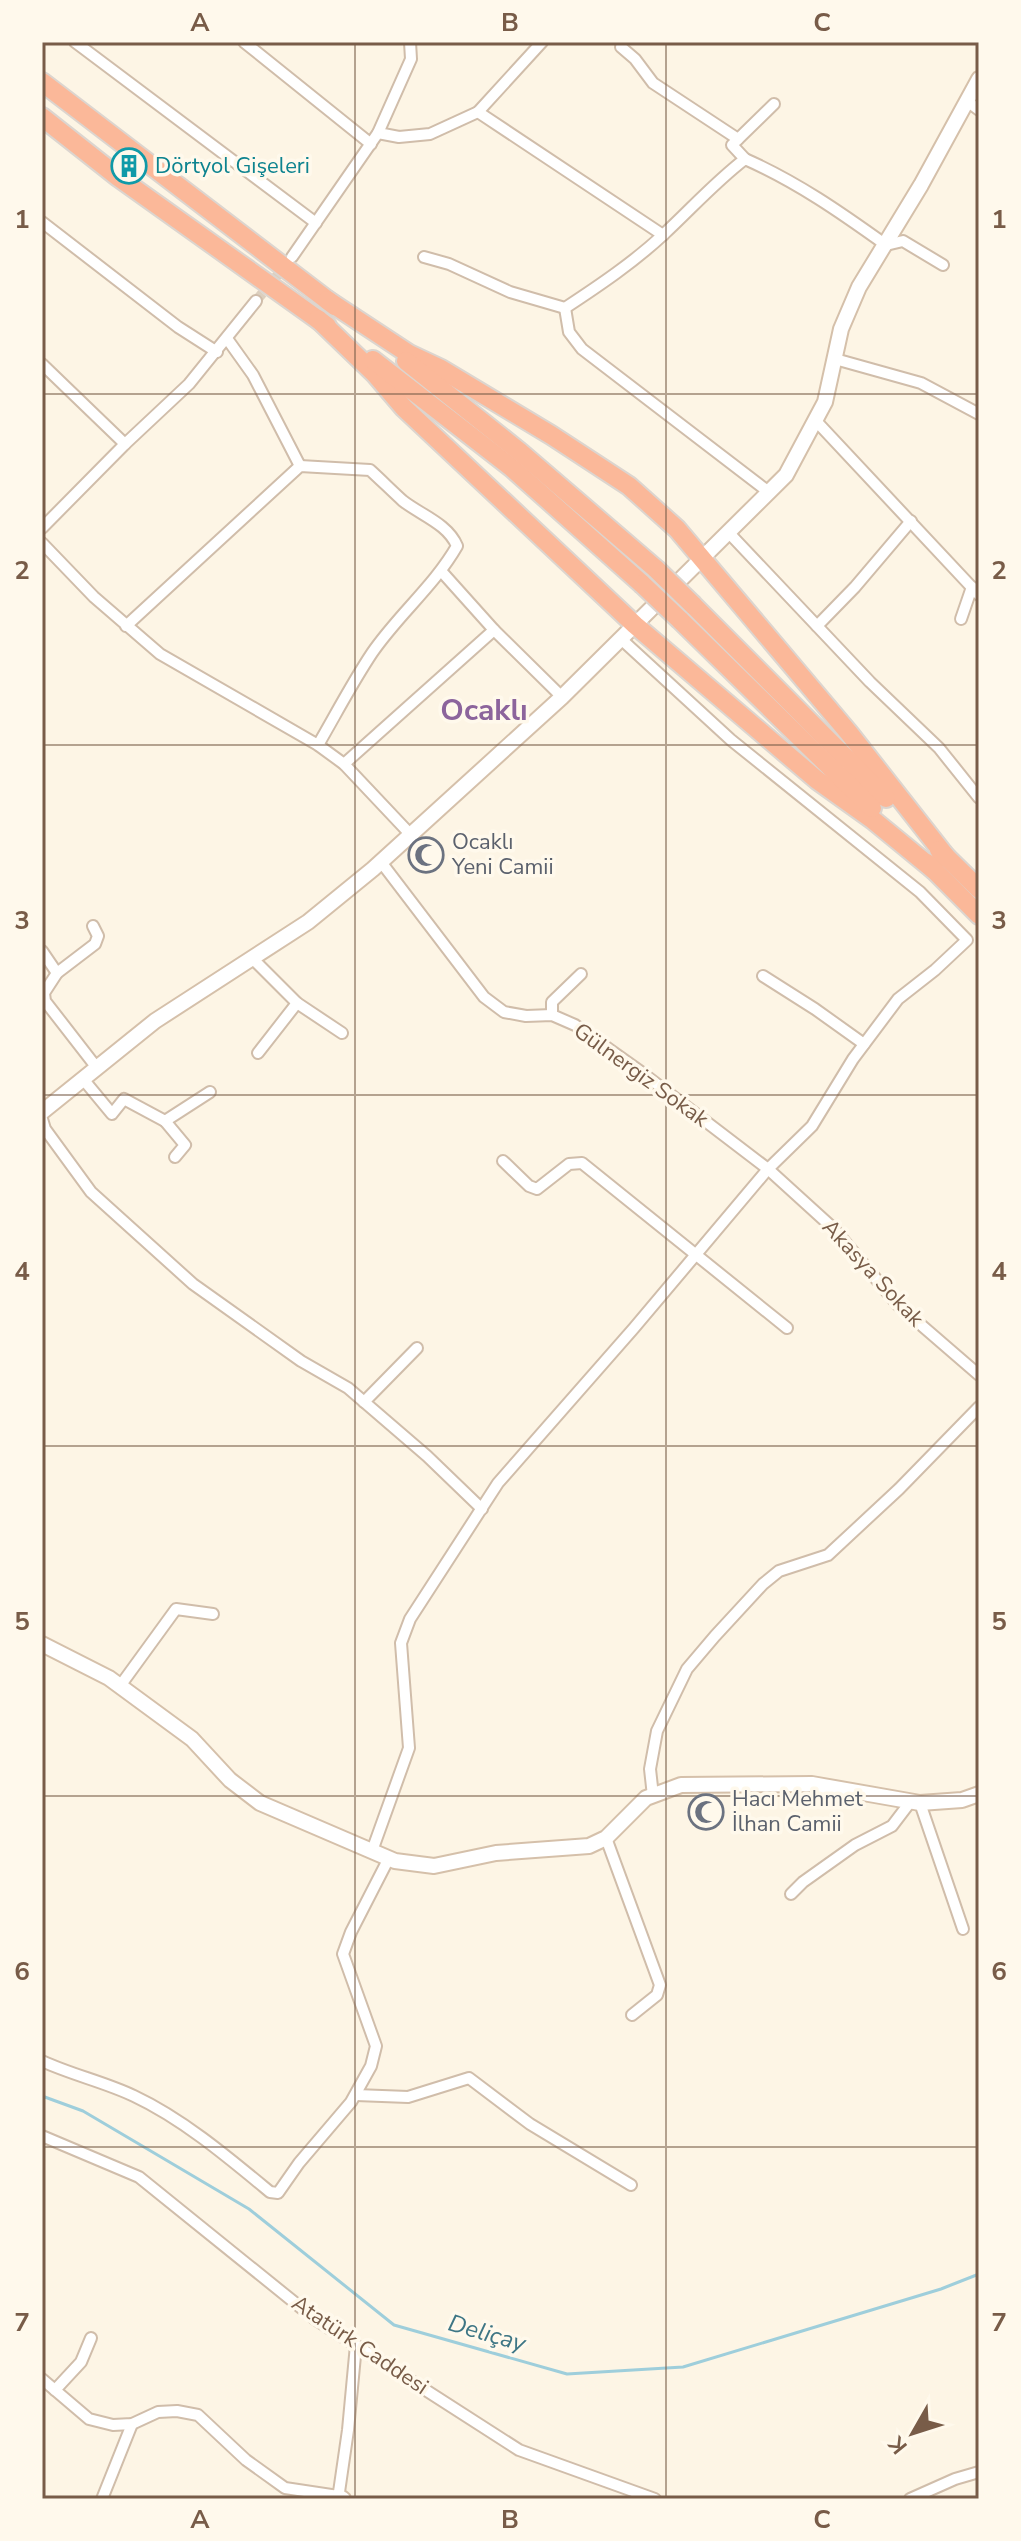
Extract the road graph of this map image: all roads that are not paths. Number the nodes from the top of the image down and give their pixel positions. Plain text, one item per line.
1 (75, 42) edge
2 (244, 42) edge
3 (410, 42) edge
4 (542, 42) edge
5 (621, 47) dead end
6 (979, 79) edge
7 (42, 82) edge
8 (774, 104) dead end
9 (973, 106) edge
10 (478, 112) junction
11 (42, 117) edge
12 (378, 133) junction
13 (738, 139) junction
14 (371, 144) junction
15 (745, 159) junction
16 (42, 222) edge
17 (316, 223) junction
18 (663, 235) junction
19 (885, 245) junction
20 (292, 257) tunnel mouth
21 (424, 257) dead end
22 (943, 265) dead end
23 (327, 300) junction
24 (256, 301) tunnel mouth
25 (565, 308) junction
26 (318, 319) junction
27 (228, 340) junction
28 (217, 352) junction
29 (835, 359) junction
30 (42, 364) edge
31 (979, 414) edge
32 (816, 421) junction
33 (125, 444) junction
34 (300, 466) junction
35 (770, 493) junction
36 (911, 521) junction
37 (44, 523) edge
38 (729, 533) junction
39 (42, 543) edge
40 (703, 559) junction
41 (442, 572) junction
42 (976, 591) edge
43 (961, 619) dead end
44 (635, 625) junction
45 (126, 626) junction
46 (817, 626) junction
47 (494, 630) junction
48 (621, 639) junction
49 (562, 697) junction
50 (318, 745) junction
51 (344, 764) junction
52 (979, 798) edge
53 (411, 835) junction
54 (381, 862) junction
55 (941, 864) junction
56 (979, 889) edge
57 (979, 915) edge
58 (93, 926) dead end
59 (42, 951) edge
60 (252, 958) junction
61 (57, 973) junction
62 (581, 974) dead end
63 (763, 976) dead end
64 (297, 1003) junction
65 (552, 1015) junction
66 (342, 1033) dead end
67 (864, 1044) junction
68 (258, 1053) dead end
69 (97, 1068) junction
70 (83, 1079) junction
71 (210, 1092) dead end
72 (42, 1112) edge
73 (42, 1119) edge
74 (165, 1121) junction
75 (175, 1157) dead end
76 (503, 1161) dead end
77 (768, 1169) junction
78 (696, 1255) junction
79 (787, 1328) dead end
80 (417, 1348) dead end
81 (979, 1375) edge
82 (364, 1402) junction
83 (979, 1407) edge
84 (482, 1509) junction
85 (213, 1614) dead end
86 (42, 1644) edge
87 (120, 1686) junction
88 (979, 1794) edge
89 (653, 1796) junction
90 (916, 1802) junction
91 (606, 1838) junction
92 (372, 1851) junction
93 (389, 1858) junction
94 (791, 1894) dead end
95 (963, 1929) dead end
96 (632, 2015) dead end
97 (42, 2061) edge
98 (356, 2095) junction
99 (42, 2136) edge
100 (631, 2185) dead end
101 (91, 2338) dead end
102 (356, 2345) junction
103 (42, 2379) edge
104 (55, 2390) junction
105 (132, 2424) junction
106 (979, 2472) edge
107 (339, 2498) edge
108 (102, 2499) edge
109 (655, 2499) edge
110 (910, 2499) edge

1 - 17 street
2 - 14 street
3 - 12 street
4 - 10 street
5 - 13 street
6 - 9 street
7 - 23 highway
8 - 13 street
9 - 19 street
10 - 12 street
10 - 18 street
11 - 26 highway
12 - 14 street
13 - 15 street
14 - 17 street
15 - 18 street
15 - 19 street
16 - 28 street
17 - 20 street
18 - 25 street
19 - 22 street
19 - 29 street
21 - 25 street
23 - 40 highway
23 - 55 highway, bridge
24 - 27 street
25 - 35 street
26 - 44 highway
26 - 55 highway, bridge
27 - 28 street
27 - 34 street
28 - 33 street
29 - 31 street
29 - 32 street
30 - 33 street
32 - 35 street
32 - 36 street
33 - 37 street
34 - 41 street
34 - 45 street
35 - 38 street
36 - 42 street
36 - 46 street
38 - 40 street
38 - 46 street
39 - 45 street
40 - 44 street
40 - 55 highway
41 - 47 street
41 - 50 street
42 - 43 street
44 - 48 street
44 - 55 highway
45 - 50 street
46 - 52 street
47 - 49 street
47 - 51 street
48 - 49 street
48 - 67 street
49 - 53 street
50 - 51 street
51 - 53 street
53 - 54 street
54 - 60 street
54 - 65 street, Gülnergiz Sokak
55 - 56 highway
55 - 57 highway
58 - 61 street
59 - 61 street
60 - 64 street
60 - 69 street
61 - 69 street
62 - 65 street
63 - 67 street
64 - 66 street
64 - 68 street
65 - 77 street, Gülnergiz Sokak
67 - 77 street
69 - 70 street
70 - 72 street
70 - 74 street
71 - 74 street
73 - 82 street
74 - 75 street
76 - 78 street
77 - 78 street
77 - 81 street, Akasya Sokak
78 - 79 street
78 - 84 street
80 - 82 street
82 - 84 street
83 - 89 street
84 - 92 street
85 - 87 street
86 - 87 street
87 - 92 street
88 - 90 street
89 - 90 street
89 - 91 street
90 - 94 street
90 - 95 street
91 - 93 street
91 - 96 street
92 - 93 street
93 - 98 street
97 - 98 street
98 - 100 street
99 - 102 street, Atatürk Caddesi
101 - 104 street
102 - 107 street
102 - 109 street, Atatürk Caddesi
103 - 104 street
104 - 105 street
105 - 107 street
105 - 108 street
106 - 110 street

